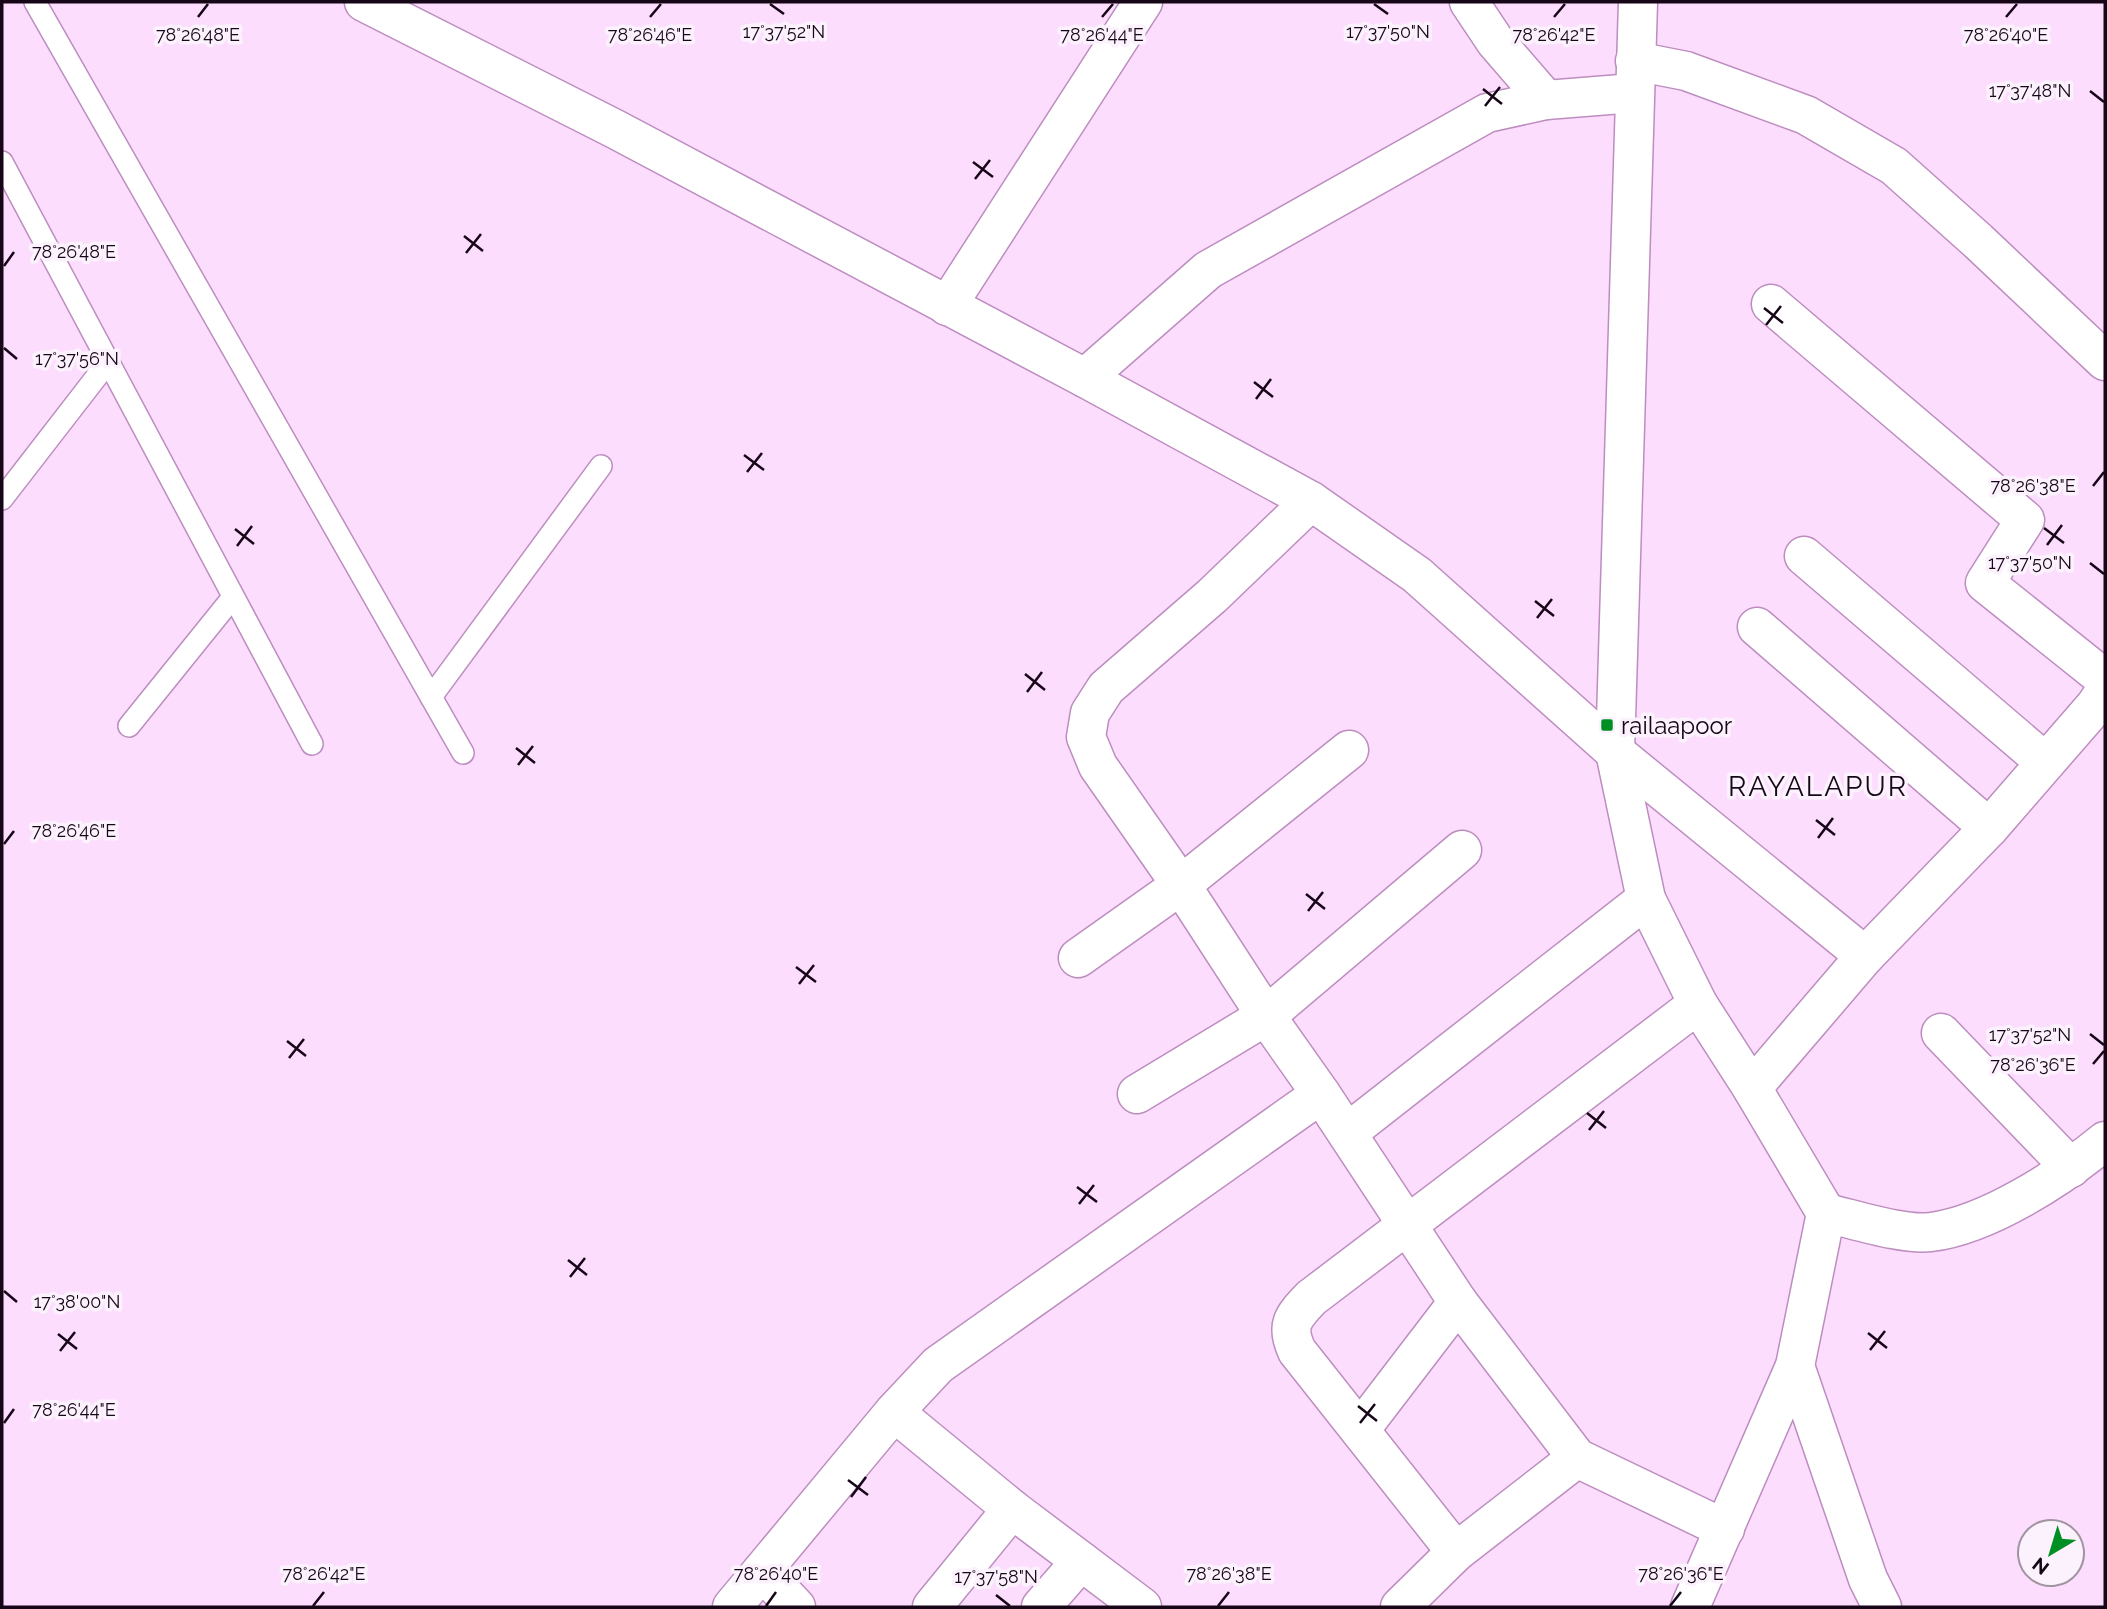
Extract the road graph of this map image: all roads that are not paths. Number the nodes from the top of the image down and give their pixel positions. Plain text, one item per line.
1 (35, 2) edge
2 (364, 2) edge
3 (1143, 2) edge
4 (1469, 2) edge
5 (1638, 2) edge
6 (1635, 77) junction
7 (1546, 100) junction
8 (2, 162) edge
9 (1771, 304) dead end
10 (947, 306) junction
11 (2105, 360) edge
12 (108, 362) junction
13 (1085, 378) junction
14 (601, 466) dead end
15 (2, 499) edge
16 (1311, 501) junction
17 (1804, 556) dead end
18 (233, 597) junction
19 (1757, 627) dead end
20 (431, 697) junction
21 (2103, 698) edge
22 (129, 726) dead end
23 (312, 744) dead end
24 (1349, 750) dead end
25 (1615, 752) junction
26 (463, 753) dead end
27 (2045, 762) junction
28 (1989, 828) junction
29 (1462, 850) dead end
30 (1181, 885) junction
31 (1646, 898) junction
32 (1865, 956) junction
33 (1078, 958) dead end
34 (1698, 1004) junction
35 (1266, 1016) junction
36 (1941, 1033) dead end
37 (1752, 1088) junction
38 (1137, 1094) dead end
39 (1321, 1094) junction
40 (1347, 1133) junction
41 (2105, 1141) edge
42 (2071, 1168) junction
43 (1826, 1213) junction
44 (1410, 1226) junction
45 (1458, 1302) junction
46 (1795, 1366) junction
47 (894, 1412) junction
48 (1360, 1430) junction
49 (1577, 1458) junction
50 (1012, 1509) junction
51 (1725, 1529) junction
52 (1456, 1552) junction
53 (1081, 1561) junction
54 (762, 1572) junction
55 (732, 1607) edge
56 (796, 1607) edge
57 (932, 1607) edge
58 (1041, 1607) edge
59 (1142, 1607) edge
60 (1400, 1607) edge
61 (1690, 1607) edge
62 (1882, 1607) edge

1 - 20 lane
2 - 10 street
3 - 10 street
4 - 7 street
5 - 6 street
6 - 7 street
6 - 11 street
6 - 25 street
7 - 13 street
8 - 12 lane
9 - 21 street
10 - 13 street
12 - 15 lane
12 - 18 lane
13 - 16 street
14 - 20 lane
16 - 25 street
16 - 30 street
17 - 27 street
18 - 22 lane
18 - 23 lane
19 - 28 street
20 - 26 lane
21 - 27 street
24 - 30 street
25 - 31 street
25 - 32 street
27 - 28 street
28 - 32 street
29 - 35 street
30 - 33 street
30 - 35 street
31 - 34 street
31 - 40 street
32 - 37 street
34 - 37 street
34 - 44 street
35 - 38 street
35 - 39 street
36 - 42 street
37 - 43 street
39 - 40 street
39 - 47 street
40 - 44 street
41 - 42 street
42 - 43 street
43 - 46 street
44 - 45 street
44 - 48 street
45 - 48 street
45 - 49 street
46 - 51 street
46 - 62 street
47 - 50 street
47 - 54 street
48 - 52 street
49 - 51 street
49 - 52 street
50 - 53 street
50 - 57 street
51 - 61 street
52 - 60 street
53 - 58 street
53 - 59 street
54 - 55 street
54 - 56 street

